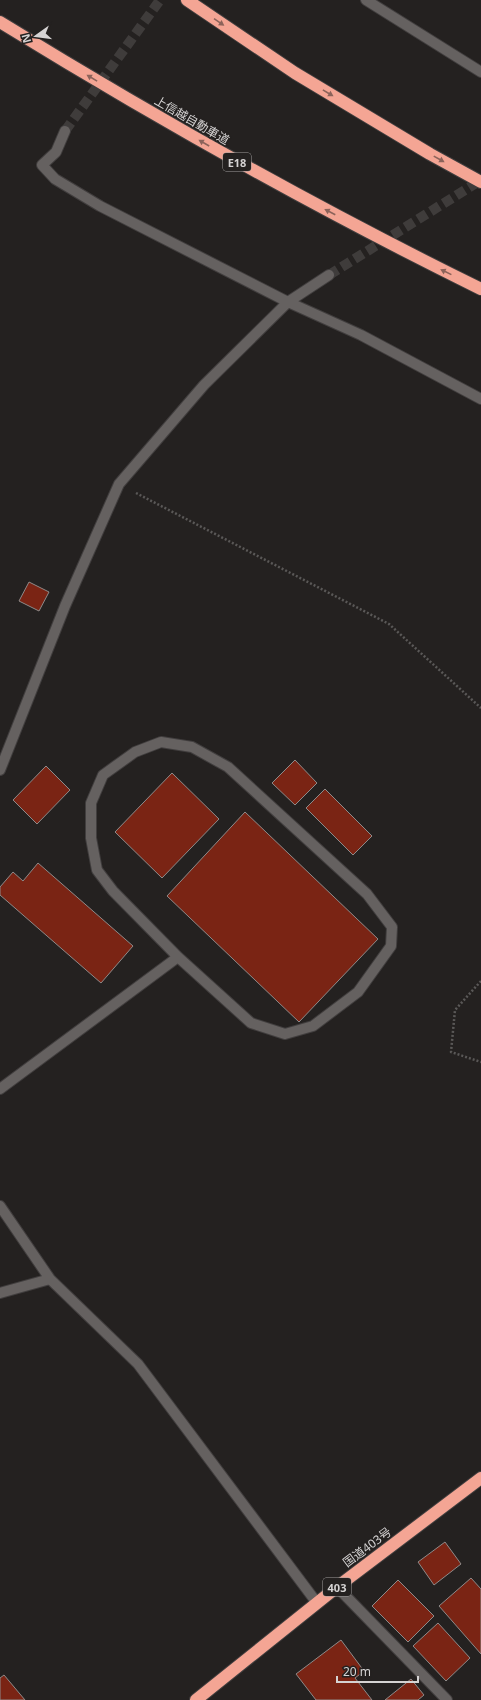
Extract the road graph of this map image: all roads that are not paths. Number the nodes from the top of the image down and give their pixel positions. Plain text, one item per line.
1 (187, 0) edge
2 (366, 0) edge
3 (0, 22) edge
4 (481, 72) edge
5 (65, 131) tunnel mouth
6 (481, 182) edge
7 (329, 275) tunnel mouth
8 (481, 289) edge
9 (288, 302) junction
10 (481, 399) edge
11 (0, 770) edge
12 (178, 957) junction
13 (0, 1089) edge
14 (0, 1206) edge
15 (50, 1279) junction
16 (0, 1293) edge
17 (481, 1478) edge
18 (338, 1587) junction
19 (317, 1603) junction
20 (196, 1700) edge
21 (447, 1700) edge

1 -> 6 highway
2 - 4 street
8 -> 3 highway, 上信越自動車道 / E18
5 - 9 street
7 - 9 street
9 - 10 street
9 - 11 street
12 - 12 street
12 - 13 street
14 - 15 street
15 - 16 street
15 - 19 street
17 - 18 highway, 国道403号 / 403
18 - 19 highway, 国道403号 / 403
18 - 21 street
19 - 20 highway, 国道403号 / 403

